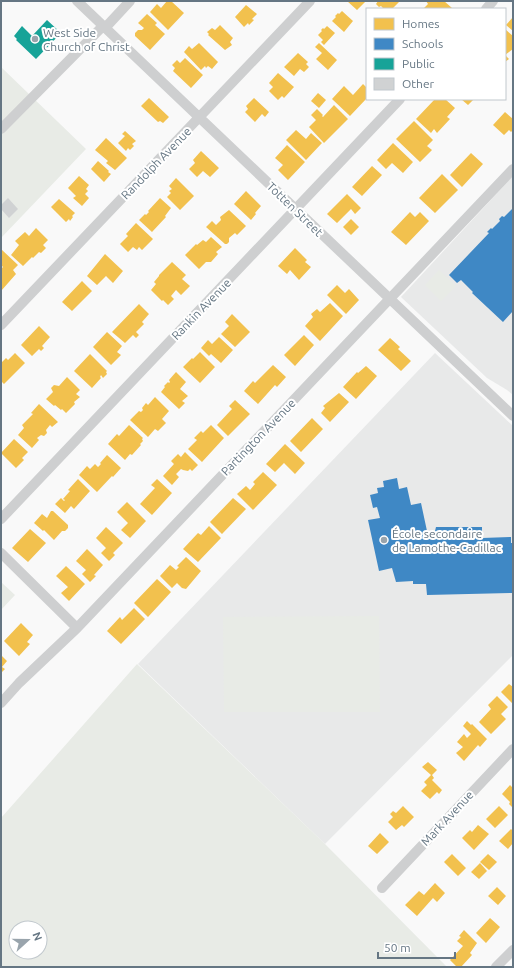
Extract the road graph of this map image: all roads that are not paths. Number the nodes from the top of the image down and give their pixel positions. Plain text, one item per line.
1 (77, 1) edge
2 (130, 1) edge
3 (310, 1) edge
4 (104, 27) junction
5 (399, 100) edge
6 (199, 118) junction
7 (1, 129) edge
8 (513, 170) edge
9 (296, 209) junction
10 (390, 299) junction
11 (1, 325) edge
12 (513, 416) edge
13 (1, 519) edge
14 (1, 553) edge
15 (77, 628) junction
16 (1, 703) edge
17 (513, 749) edge
18 (382, 888) dead end
19 (513, 950) edge
20 (496, 967) edge

1 - 4 street, Totten Street
2 - 4 street
3 - 6 street, Randolph Avenue
4 - 6 street, Totten Street
4 - 7 street
5 - 9 street, Rankin Avenue
6 - 9 street, Totten Street
6 - 11 street, Randolph Avenue
8 - 10 street, Partington Avenue
9 - 10 street, Totten Street
9 - 13 street, Rankin Avenue
10 - 12 street, Totten Street
10 - 15 street, Partington Avenue
14 - 15 street
15 - 16 street, Partington Avenue
17 - 18 street, Mark Avenue
19 - 20 street

